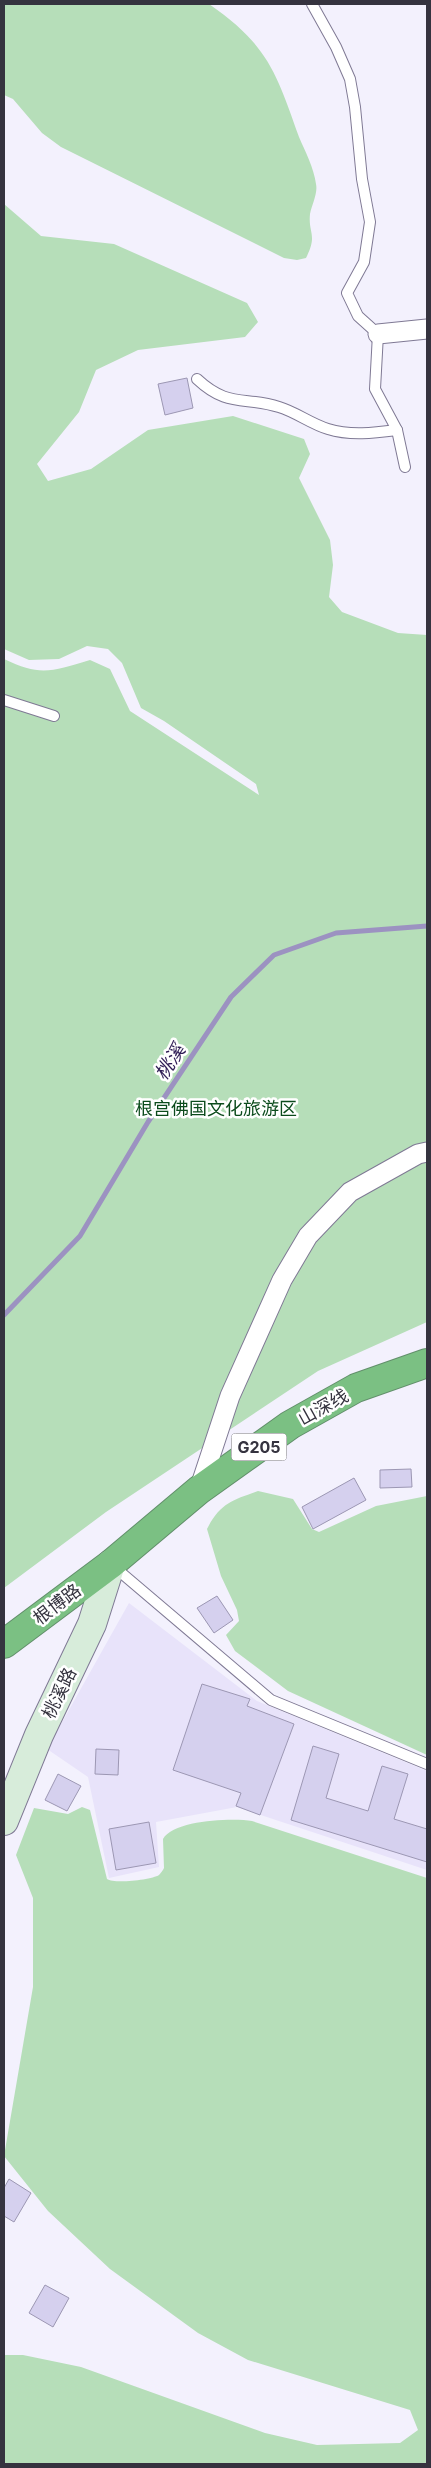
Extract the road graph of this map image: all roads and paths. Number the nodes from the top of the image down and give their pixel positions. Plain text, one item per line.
1 (312, 4) edge
2 (427, 329) edge
3 (378, 334) junction
4 (197, 379) dead end
5 (397, 430) junction
6 (405, 467) dead end
7 (4, 700) edge
8 (54, 716) dead end
9 (427, 1152) edge
10 (427, 1363) edge
11 (199, 1490) junction
12 (111, 1564) junction
13 (4, 1644) edge
14 (427, 1764) edge
15 (4, 1821) edge

1 - 3 lane
2 - 3 street
3 - 5 lane
4 - 5 lane
5 - 6 lane
7 - 8 lane
9 - 11 street
10 - 11 highway, 山深线 / G205
11 - 12 highway, 山深线 / G205
12 - 13 highway, 根博路 / G205
12 - 14 lane
12 - 15 street, 桃溪路

